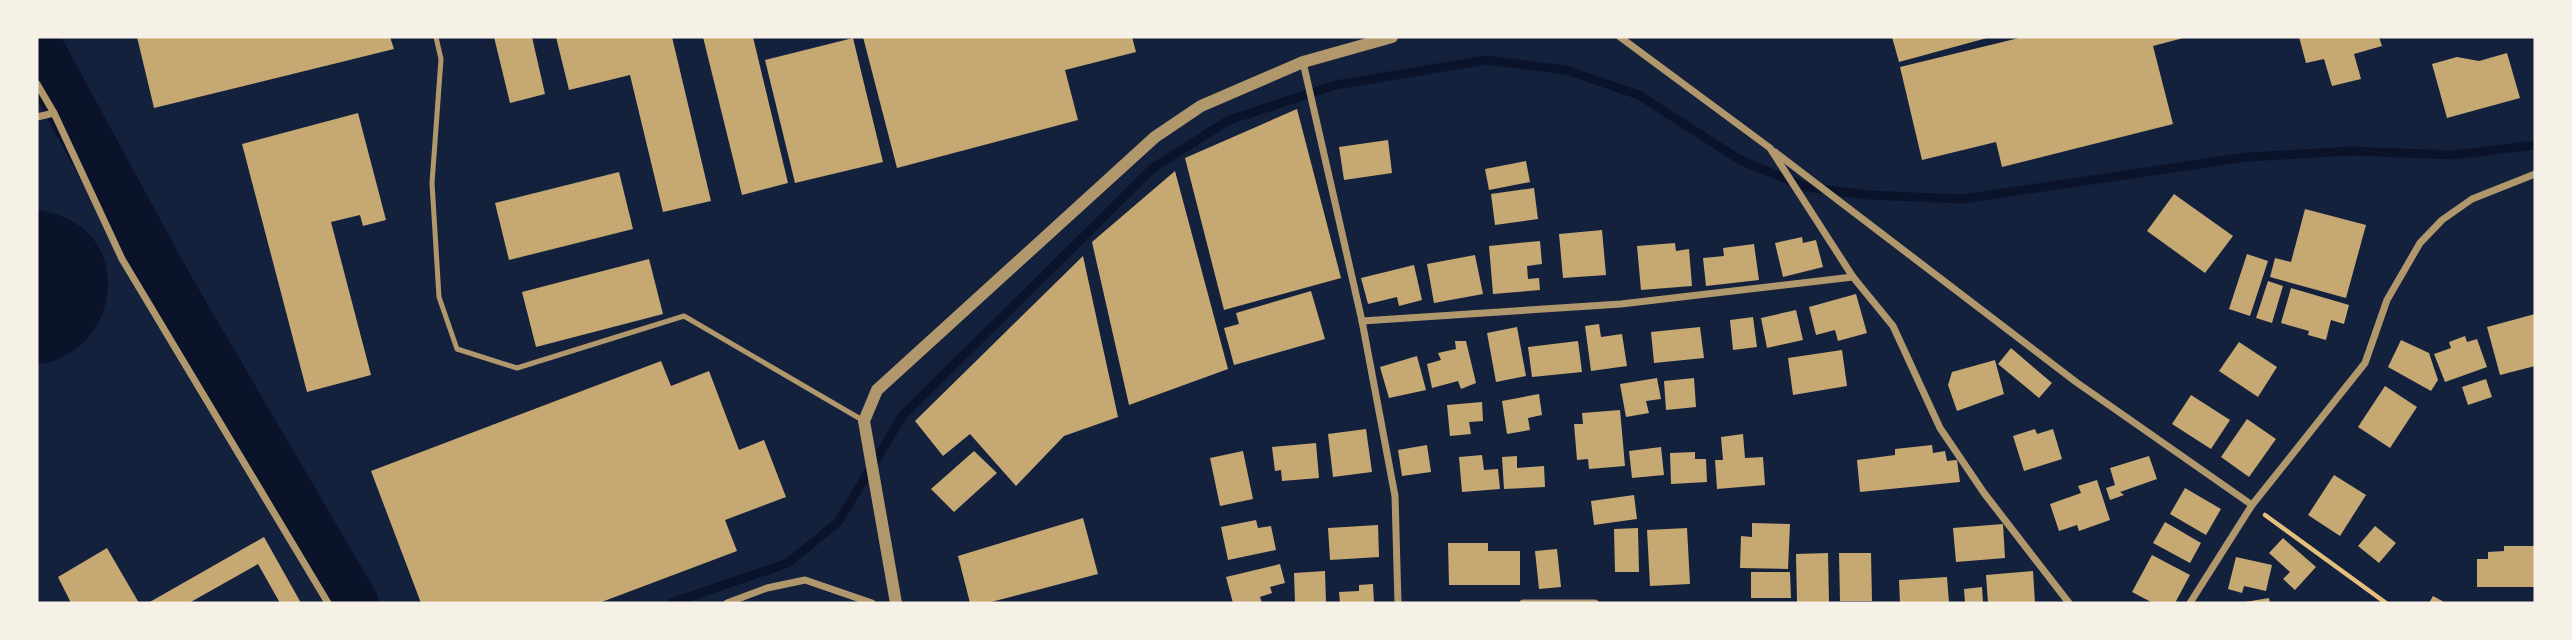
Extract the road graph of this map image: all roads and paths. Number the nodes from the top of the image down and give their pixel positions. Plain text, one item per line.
1 (436, 37) edge
2 (1392, 37) edge
3 (1620, 37) edge
4 (1304, 69) junction
5 (37, 84) edge
6 (54, 113) junction
7 (37, 117) edge
8 (1770, 148) junction
9 (2535, 174) edge
10 (1853, 276) junction
11 (1362, 321) junction
12 (864, 421) junction
13 (2252, 505) junction
14 (328, 603) edge
15 (727, 603) edge
16 (873, 603) edge
17 (896, 603) edge
18 (1398, 603) edge
19 (1523, 603) edge
20 (1595, 603) edge
21 (2069, 603) edge
22 (2190, 603) edge
23 (2386, 603) edge

1 - 12 lane
2 - 4 street
3 - 8 street
4 - 11 street
4 - 12 street
5 - 6 street
6 - 7 street
6 - 14 street
8 - 10 street
8 - 13 street
9 - 13 street
10 - 11 street
10 - 21 street
11 - 18 street
12 - 17 street
13 - 22 street
13 - 23 path
15 - 16 street
19 - 20 street

